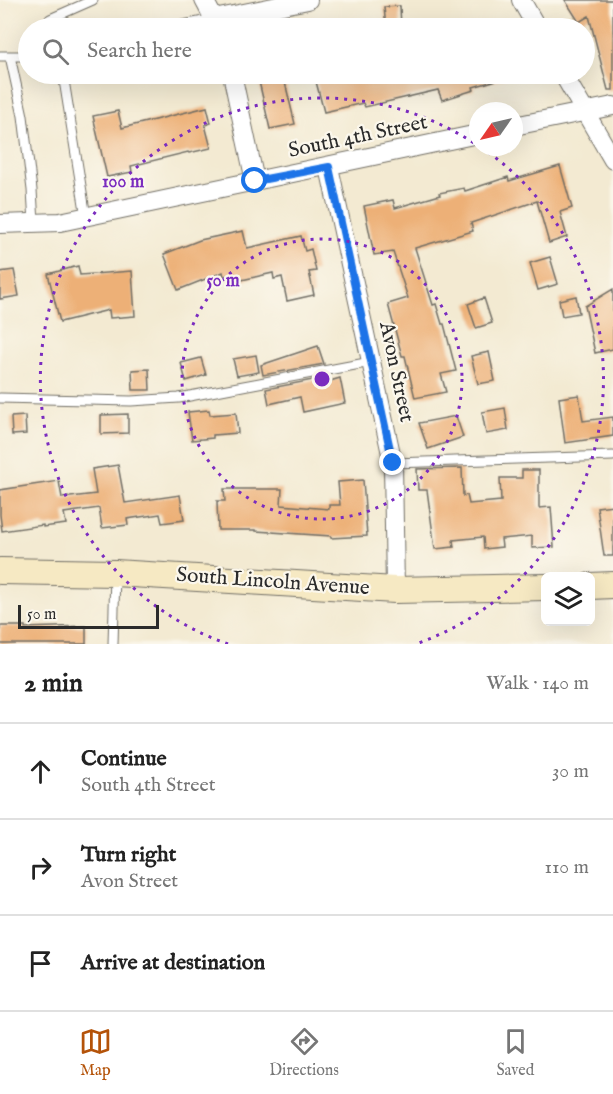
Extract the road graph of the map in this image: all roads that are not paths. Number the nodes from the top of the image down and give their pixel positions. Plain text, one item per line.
1 (93, 0) edge
2 (204, 0) edge
3 (308, 0) edge
4 (521, 0) edge
5 (52, 18) edge
6 (213, 18) edge
7 (239, 18) edge
8 (531, 18) edge
9 (5, 56) edge
10 (65, 84) edge
11 (234, 84) edge
12 (569, 84) edge
13 (613, 106) edge
14 (585, 111) junction
15 (523, 124) edge
16 (469, 136) edge
17 (613, 160) edge
18 (329, 167) junction
19 (255, 181) junction
20 (86, 217) junction
21 (0, 224) edge
22 (34, 224) junction
23 (371, 362) junction
24 (0, 398) edge
25 (613, 456) edge
26 (393, 463) junction
27 (0, 571) edge
28 (115, 573) junction
29 (613, 585) edge
30 (595, 586) edge
31 (541, 587) edge
32 (395, 590) junction
33 (113, 644) edge

1 - 5 lane
2 - 6 street
3 - 7 street
4 - 8 street
9 - 22 lane
10 - 20 lane
11 - 19 street
12 - 14 street
13 - 14 street
14 - 15 street
14 - 17 street
16 - 18 street, South 4th Street
18 - 19 street, South 4th Street
18 - 23 street, Avon Street
19 - 20 street, South 4th Street
20 - 22 street, South 4th Street
21 - 22 street, South 4th Street
23 - 24 lane
23 - 26 street, Avon Street
25 - 26 lane
26 - 32 street, Avon Street
27 - 28 street, South Lincoln Avenue
28 - 32 street, South Lincoln Avenue
28 - 33 lane
29 - 30 street
31 - 32 street, South Lincoln Avenue

